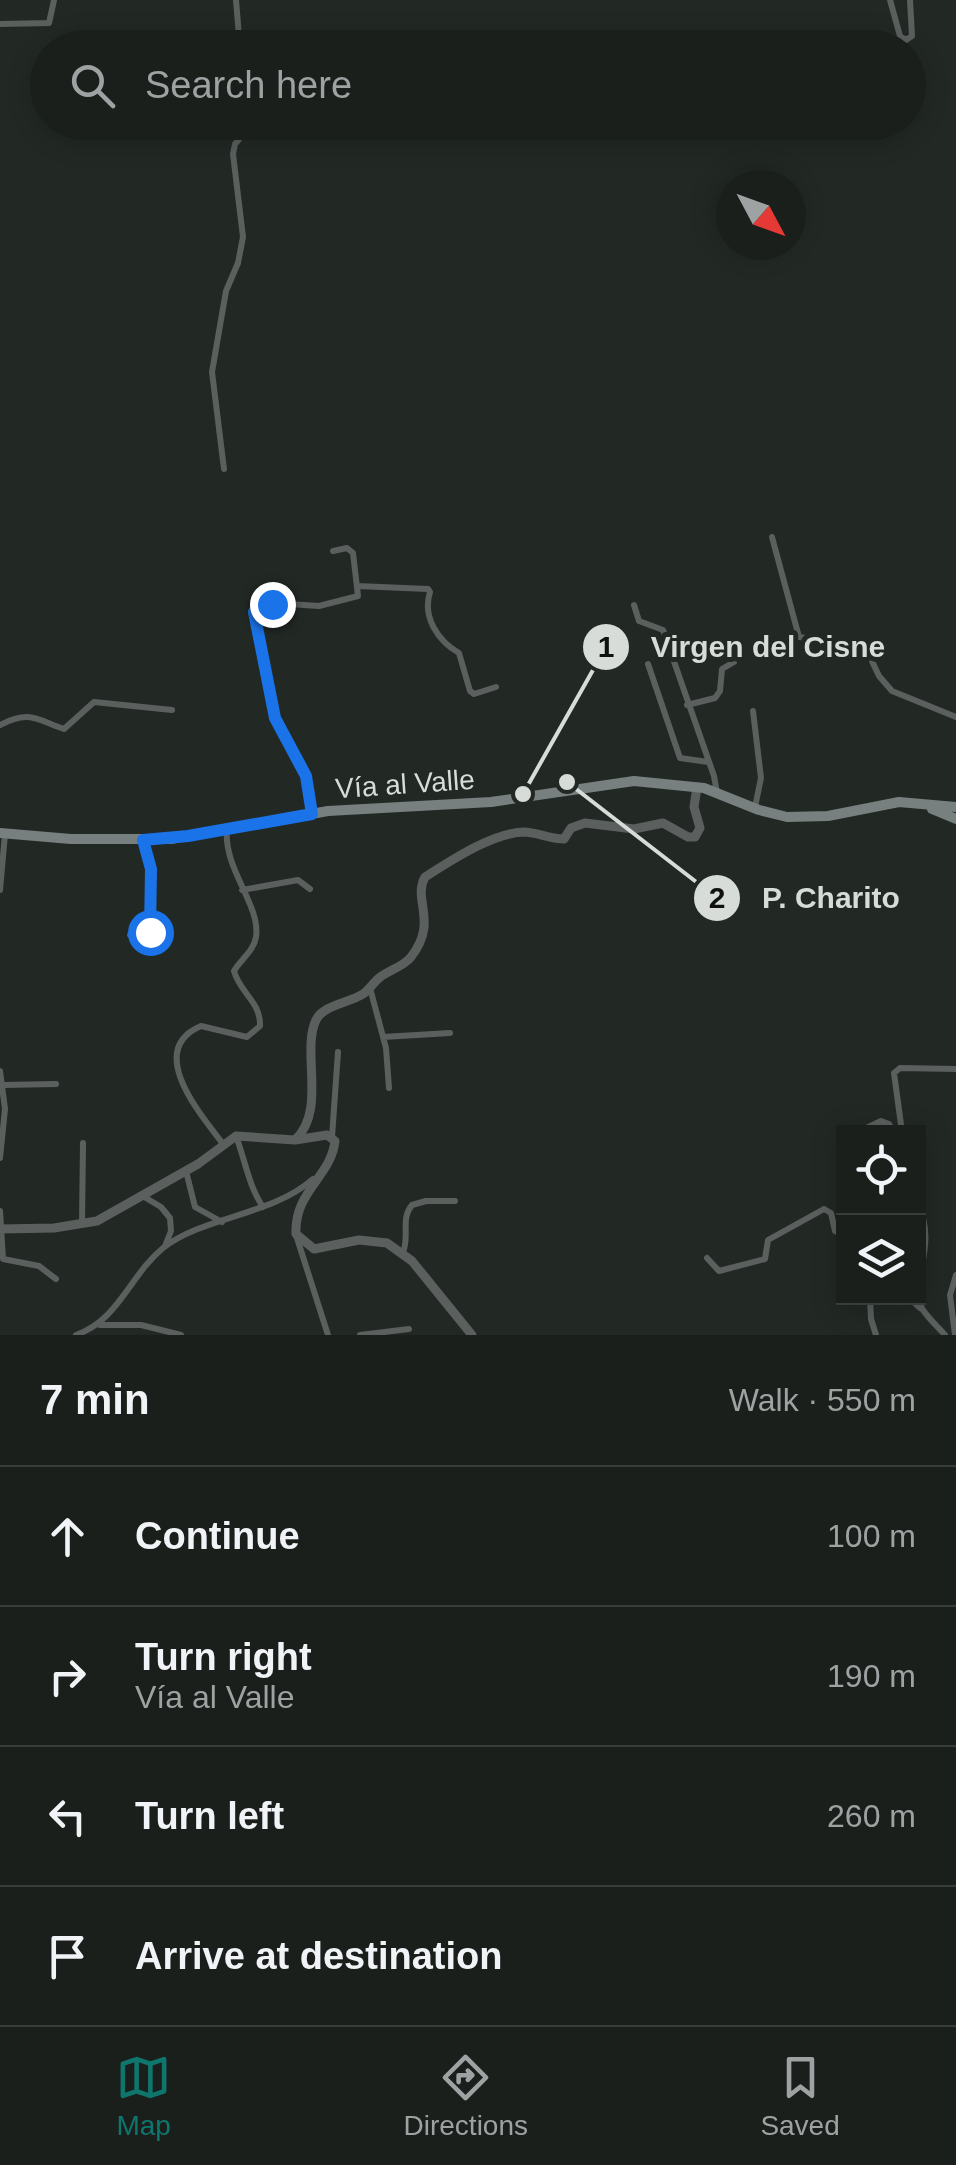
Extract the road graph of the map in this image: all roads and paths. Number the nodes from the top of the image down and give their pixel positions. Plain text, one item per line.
1 (54, 0) edge
2 (236, 0) edge
3 (890, 0) edge
4 (910, 0) edge
5 (0, 24) edge
6 (238, 30) edge
7 (898, 30) edge
8 (912, 30) edge
9 (238, 140) edge
10 (224, 468) dead end
11 (772, 537) dead end
12 (333, 550) dead end
13 (358, 586) junction
14 (634, 605) dead end
15 (734, 662) dead end
16 (648, 664) dead end
17 (496, 687) dead end
18 (687, 705) junction
19 (172, 710) dead end
20 (752, 711) dead end
21 (956, 717) edge
22 (0, 726) edge
23 (708, 762) junction
24 (698, 787) junction
25 (717, 793) junction
26 (926, 806) junction
27 (956, 806) edge
28 (754, 808) junction
29 (312, 814) junction
30 (956, 820) edge
31 (227, 828) junction
32 (2, 833) edge
33 (143, 840) junction
34 (310, 889) dead end
35 (0, 890) edge
36 (242, 890) junction
37 (130, 935) dead end
38 (370, 988) junction
39 (450, 1034) dead end
40 (383, 1037) junction
41 (338, 1052) dead end
42 (956, 1069) edge
43 (0, 1071) edge
44 (56, 1084) dead end
45 (4, 1085) junction
46 (389, 1088) dead end
47 (901, 1125) edge
48 (236, 1136) junction
49 (332, 1137) junction
50 (295, 1140) junction
51 (83, 1143) dead end
52 (224, 1144) junction
53 (0, 1158) edge
54 (186, 1171) junction
55 (321, 1172) junction
56 (141, 1195) junction
57 (455, 1201) dead end
58 (263, 1208) junction
59 (0, 1211) edge
60 (922, 1215) edge
61 (222, 1222) junction
62 (82, 1224) junction
63 (2, 1229) edge
64 (836, 1231) edge
65 (296, 1234) junction
66 (165, 1247) junction
67 (403, 1252) junction
68 (706, 1258) dead end
69 (956, 1276) edge
70 (56, 1278) dead end
71 (870, 1305) edge
72 (917, 1305) edge
73 (921, 1308) junction
74 (99, 1325) junction
75 (409, 1328) dead end
76 (76, 1335) edge
77 (181, 1335) edge
78 (328, 1335) edge
79 (360, 1335) edge
80 (472, 1335) edge
81 (876, 1335) edge
82 (945, 1335) edge
83 (954, 1335) edge

1 - 5 street
2 - 6 street
3 - 7 street
4 - 8 street
9 - 10 street
11 - 21 street
12 - 13 street
13 - 17 street
13 - 29 street
14 - 18 street
15 - 18 street
16 - 23 street
18 - 23 street
19 - 22 street
20 - 28 street
23 - 25 street
24 - 25 main road, Vía al Valle
24 - 29 main road, Vía al Valle
24 - 38 street
25 - 28 main road, Vía al Valle
26 - 27 main road, Vía al Valle
26 - 28 main road, Vía al Valle
26 - 30 main road
29 - 31 main road, Vía al Valle
31 - 33 main road, Vía al Valle
31 - 36 street
32 - 33 main road, Vía al Valle
32 - 35 street
33 - 37 street
34 - 36 street
36 - 52 street
38 - 40 street
38 - 50 street
39 - 40 street
40 - 46 street
41 - 49 street
42 - 47 street
43 - 45 street
44 - 45 street
45 - 53 street
48 - 50 street
48 - 52 street
48 - 58 street
49 - 50 street
49 - 55 street
51 - 62 street
52 - 54 street
54 - 56 street
54 - 61 street
55 - 58 street
55 - 65 street
56 - 62 street
56 - 66 street
57 - 67 street
58 - 61 street
59 - 63 street
60 - 73 street
61 - 66 street
62 - 63 street
63 - 70 street
64 - 68 street
65 - 67 street
65 - 78 street
66 - 74 street
67 - 80 street
69 - 83 street
71 - 81 street
72 - 73 street
73 - 82 street
74 - 76 street
74 - 77 street
75 - 79 street

